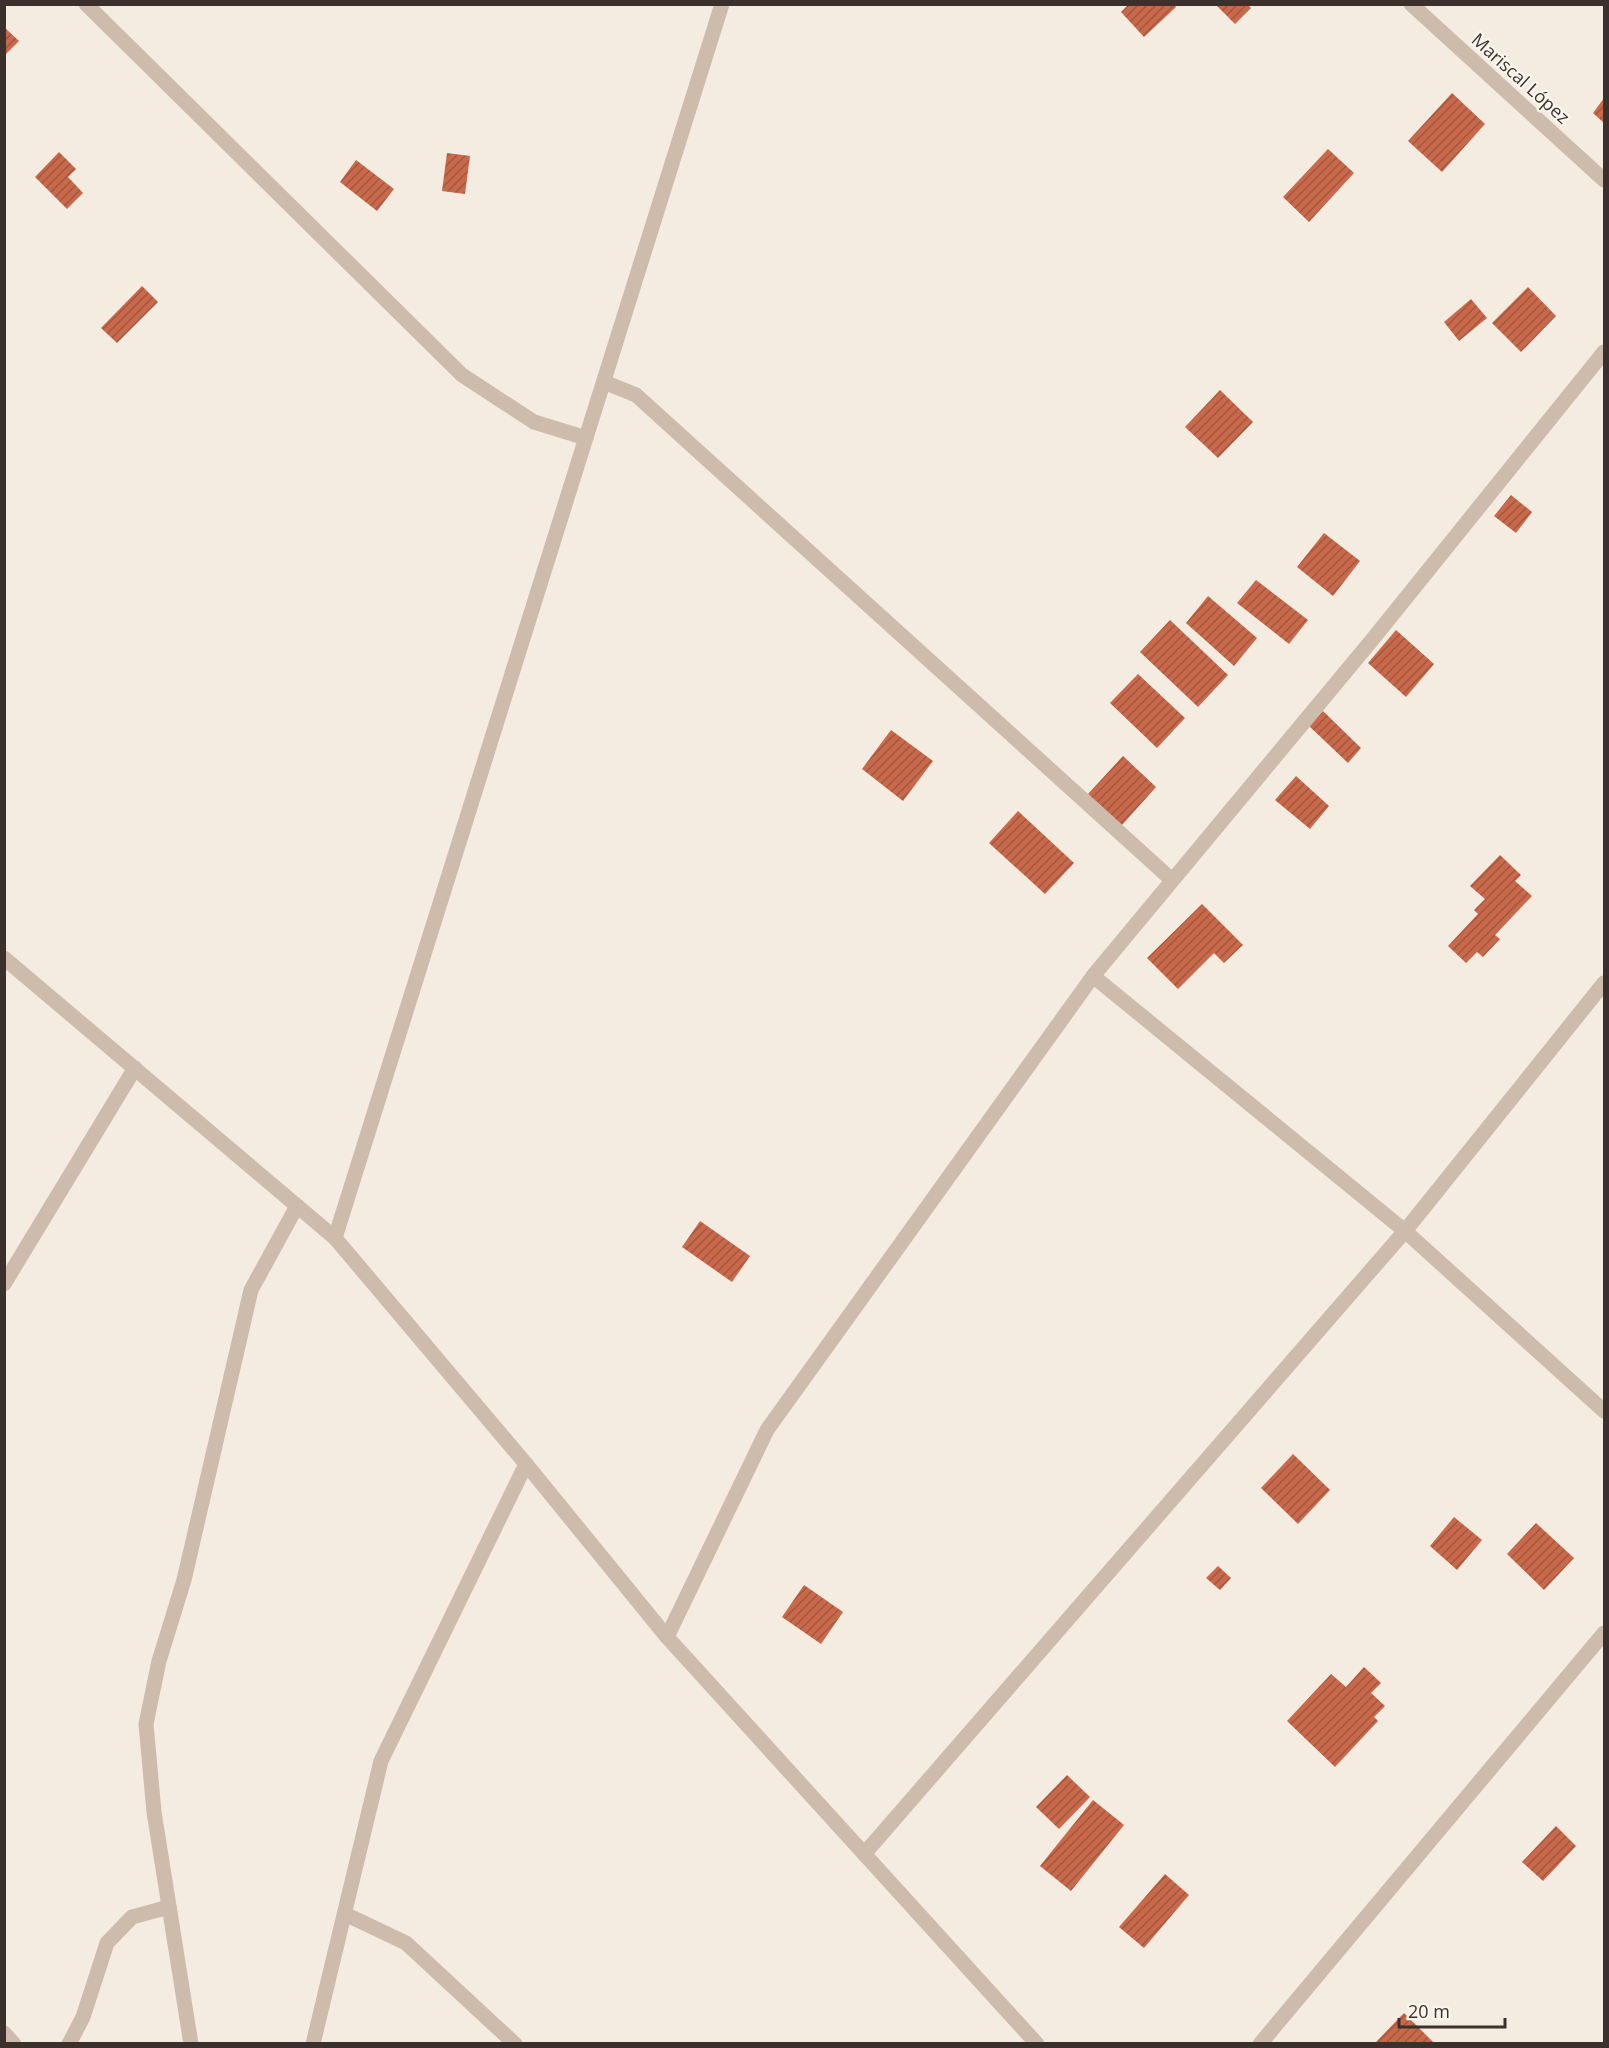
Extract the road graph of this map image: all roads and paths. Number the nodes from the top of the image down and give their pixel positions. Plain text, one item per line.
1 (86, 4) edge
2 (722, 4) edge
3 (1411, 4) edge
4 (1605, 180) edge
5 (1605, 352) edge
6 (604, 382) junction
7 (586, 438) junction
8 (1172, 880) junction
9 (4, 958) edge
10 (1093, 976) junction
11 (1605, 983) edge
12 (135, 1068) junction
13 (297, 1206) junction
14 (1405, 1231) junction
15 (335, 1238) junction
16 (4, 1284) edge
17 (1605, 1411) edge
18 (526, 1464) junction
19 (1605, 1633) edge
20 (667, 1637) junction
21 (864, 1852) junction
22 (169, 1907) junction
23 (345, 1914) junction
24 (4, 2033) edge
25 (14, 2043) edge
26 (69, 2043) edge
27 (191, 2043) edge
28 (313, 2043) edge
29 (515, 2043) edge
30 (1037, 2043) edge
31 (1260, 2043) edge

1 - 7 street
2 - 6 street
3 - 4 street, Mariscal López
5 - 8 street
6 - 7 street
6 - 8 street
7 - 15 street
8 - 10 street
9 - 12 street
10 - 14 street
10 - 20 street
11 - 14 street
12 - 13 street
12 - 16 street
13 - 15 street
13 - 22 street
14 - 17 street
14 - 21 street
15 - 18 street
18 - 20 street
18 - 23 street
19 - 31 street
20 - 21 street
21 - 30 street
22 - 26 street
22 - 27 street
23 - 28 street
23 - 29 street
24 - 25 street

